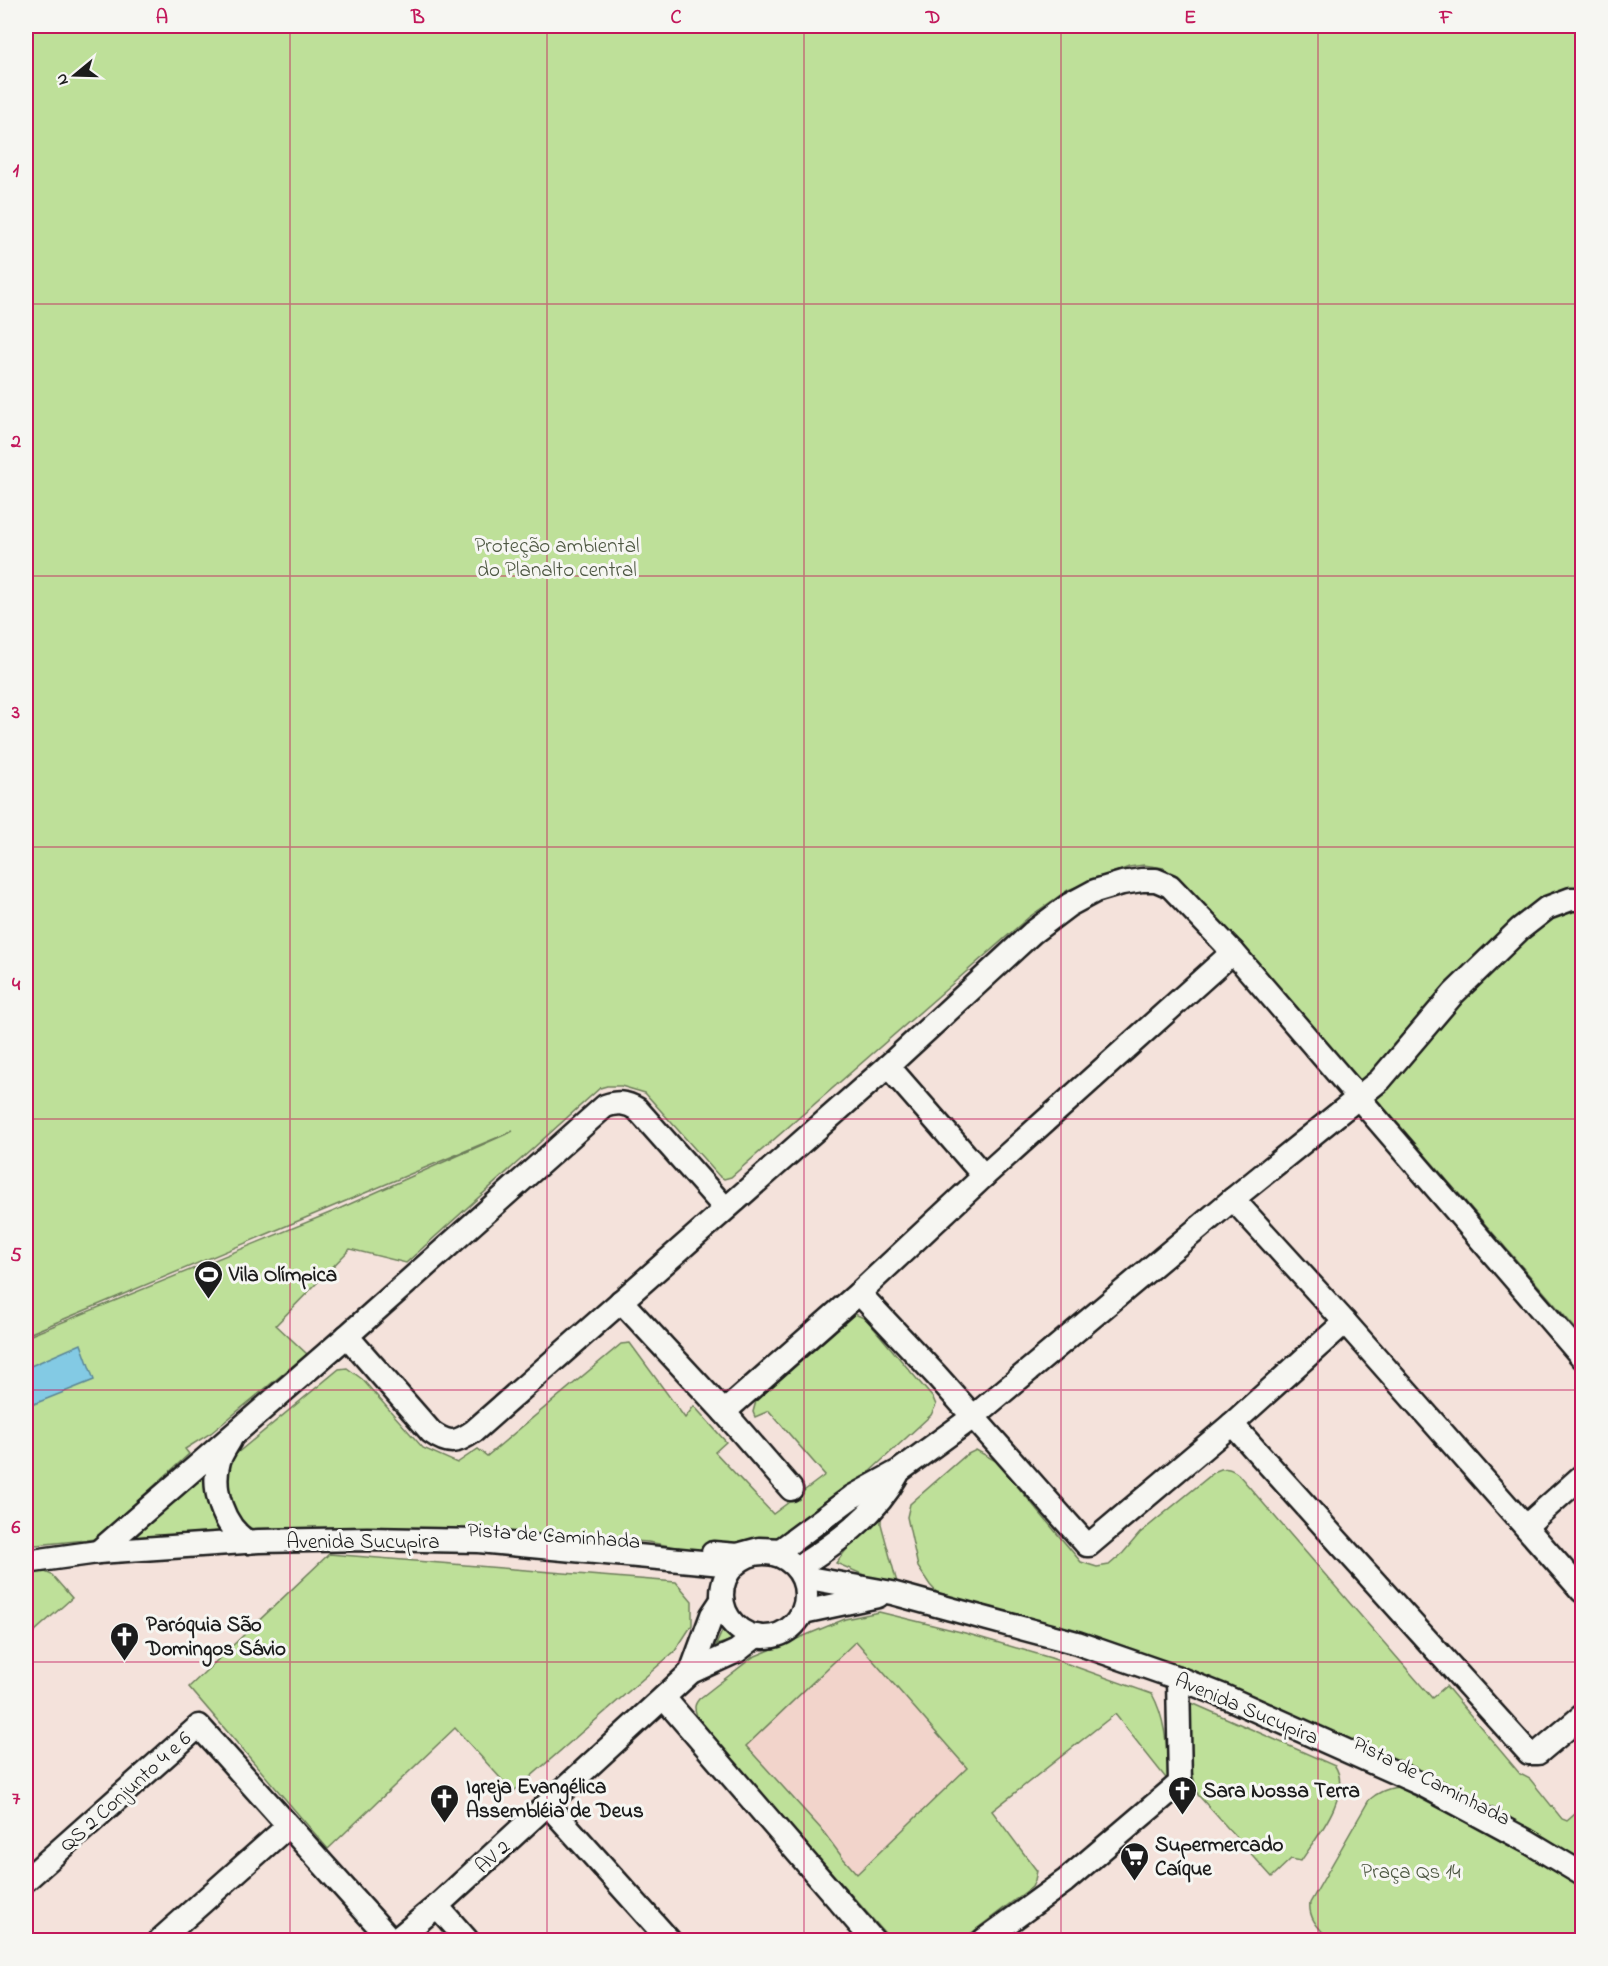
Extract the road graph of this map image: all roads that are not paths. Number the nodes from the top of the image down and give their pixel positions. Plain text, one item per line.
1 (1582, 899) edge
2 (1233, 952) junction
3 (888, 1066) junction
4 (1360, 1098) junction
5 (984, 1176) junction
6 (1233, 1199) junction
7 (725, 1208) junction
8 (859, 1293) junction
9 (621, 1301) junction
10 (1345, 1322) junction
11 (347, 1336) junction
12 (1582, 1357) edge
13 (724, 1412) junction
14 (973, 1417) junction
15 (1232, 1424) junction
16 (233, 1434) junction
17 (899, 1471) junction
18 (1582, 1476) edge
19 (791, 1489) dead end
20 (1526, 1526) junction
21 (242, 1537) junction
22 (103, 1547) junction
23 (779, 1552) junction
24 (26, 1562) edge
25 (701, 1562) junction
26 (733, 1565) junction
27 (800, 1573) junction
28 (1582, 1591) edge
29 (892, 1593) junction
30 (722, 1596) junction
31 (936, 1596) dead end
32 (803, 1612) junction
33 (756, 1636) junction
34 (691, 1672) junction
35 (1178, 1678) junction
36 (664, 1698) junction
37 (1582, 1716) edge
38 (548, 1805) junction
39 (288, 1826) junction
40 (1582, 1862) edge
41 (1582, 1874) edge
42 (26, 1880) edge
43 (437, 1906) junction
44 (160, 1941) edge
45 (391, 1941) edge
46 (396, 1941) edge
47 (467, 1941) edge
48 (669, 1941) edge
49 (873, 1941) edge
50 (984, 1941) edge

1 - 4 street
2 - 3 street
2 - 4 street
2 - 5 street
3 - 5 street
3 - 7 street
4 - 6 street
4 - 12 street
5 - 8 street
6 - 10 street
6 - 14 street
7 - 9 street
7 - 11 street
8 - 13 street
8 - 14 street
9 - 11 street
9 - 13 street
10 - 15 street
10 - 20 street
11 - 16 street
13 - 19 street
14 - 15 street
14 - 17 street
15 - 37 street
16 - 21 street
16 - 22 street
17 - 23 street
17 - 27 street
18 - 20 street
20 - 28 street
21 - 22 street, Avenida Sucupira
21 - 23 street, Pista de Caminhada
21 - 25 street, Avenida Sucupira
22 - 24 street, Avenida Sucupira
23 - 26 street
23 - 27 street
25 - 26 street, Avenida Sucupira
25 - 30 street
26 - 30 street
27 - 29 street, Avenida Sucupira
27 - 32 street
29 - 32 street, Avenida Sucupira
29 - 35 street, Avenida Sucupira
30 - 33 street
30 - 34 street, AV 2
31 - 40 street, Pista de Caminhada
32 - 33 street
33 - 34 street, AV 2
34 - 36 street, AV 2
35 - 41 street, Avenida Sucupira
35 - 50 street
36 - 38 street, AV 2
36 - 49 street
38 - 43 street, AV 2
38 - 48 street
39 - 42 street, QS 2 Conjunto 4 e 6
39 - 44 street
39 - 45 street
43 - 46 street, AV 2
43 - 47 street

